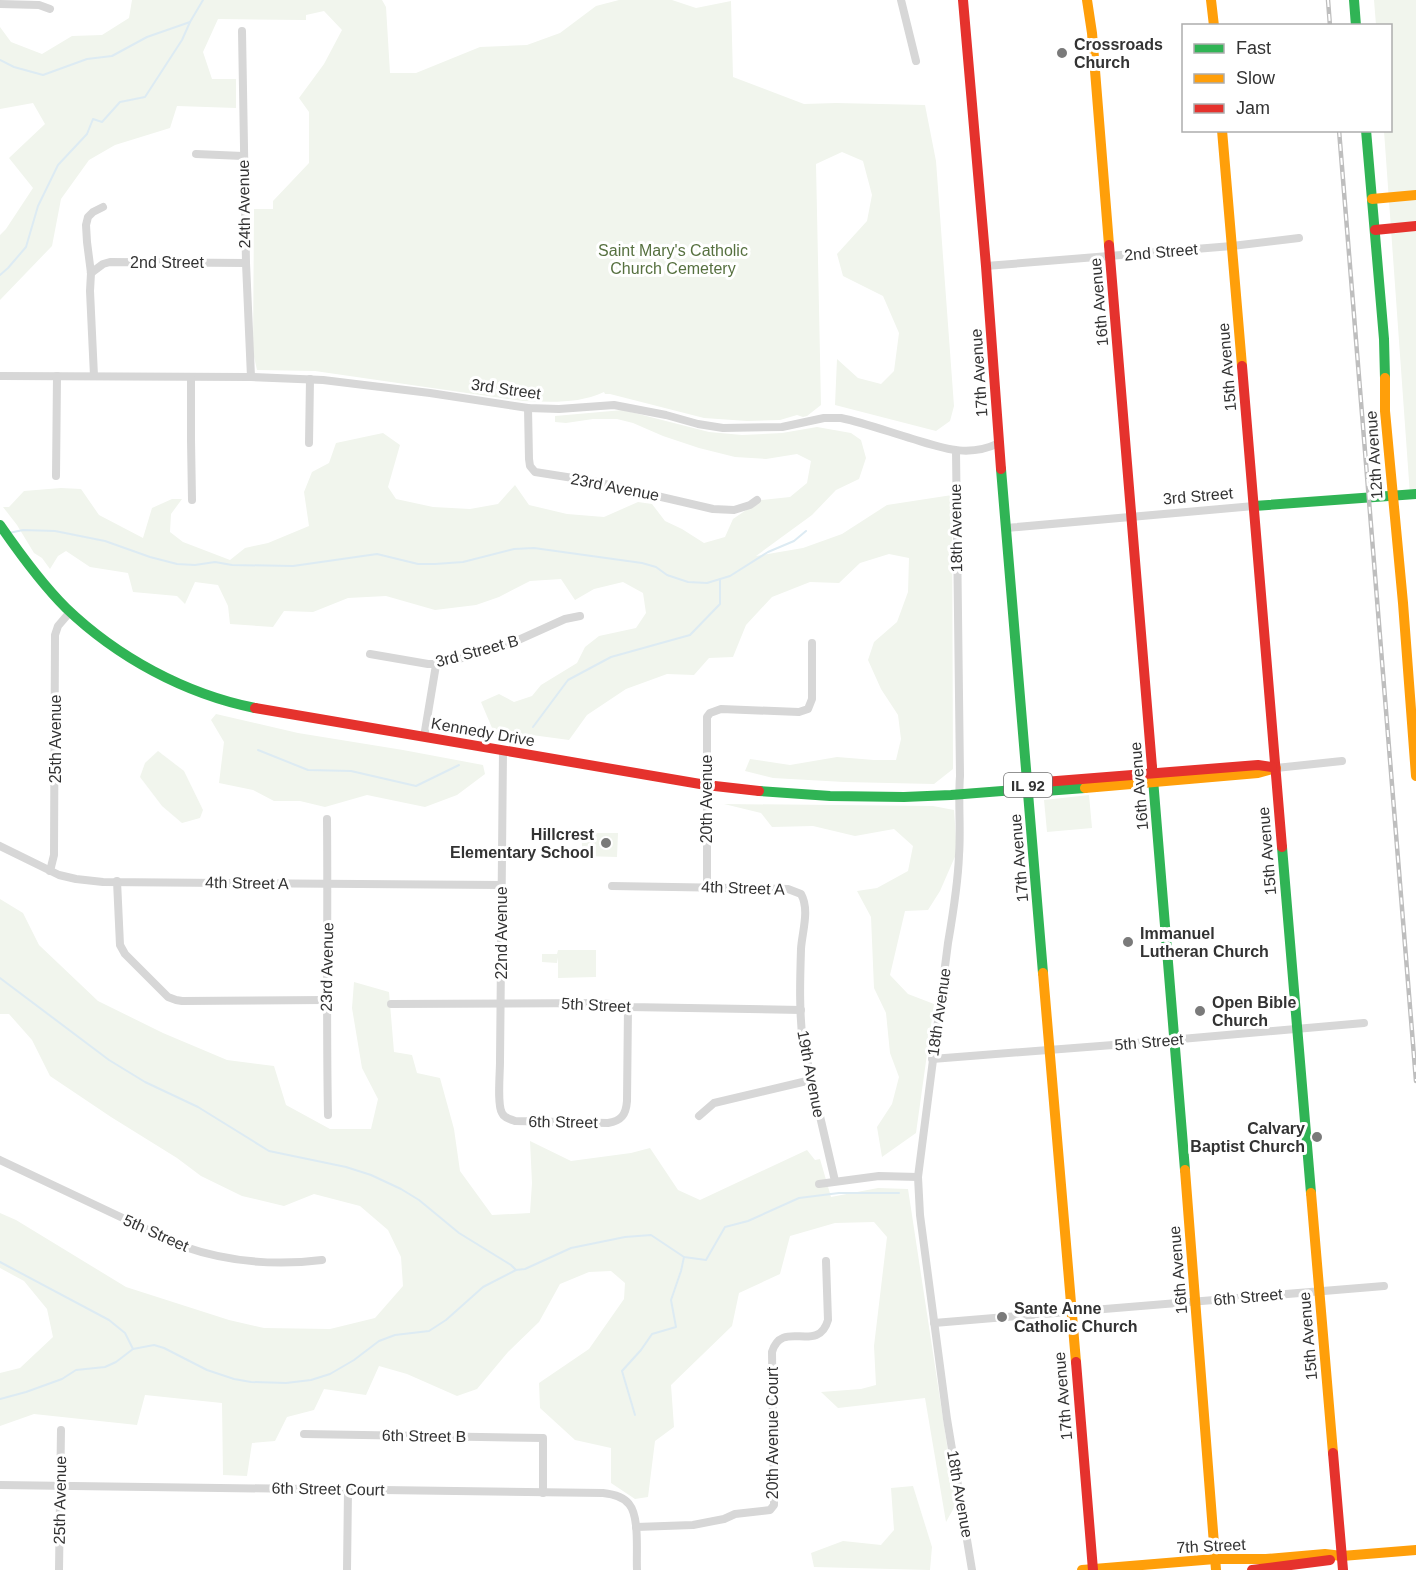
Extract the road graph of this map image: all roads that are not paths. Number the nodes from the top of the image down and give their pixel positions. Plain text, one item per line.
1 (901, 0) edge
2 (963, 0) edge
3 (1087, 0) edge
4 (1211, 0) edge
5 (1354, 0) edge
6 (0, 4) edge
7 (50, 9) dead end
8 (1214, 24) edge
9 (1356, 24) edge
10 (242, 31) dead end
11 (916, 61) dead end
12 (1222, 132) edge
13 (1366, 132) edge
14 (196, 154) dead end
15 (243, 156) junction
16 (1416, 195) edge
17 (1372, 199) junction
18 (103, 207) dead end
19 (1416, 226) edge
20 (1375, 230) junction
21 (1299, 238) dead end
22 (1232, 246) junction
23 (1110, 256) junction
24 (246, 263) junction
25 (986, 266) junction
26 (91, 273) junction
27 (0, 376) edge
28 (57, 376) junction
29 (94, 376) junction
30 (191, 376) junction
31 (251, 377) junction
32 (310, 379) junction
33 (528, 408) junction
34 (309, 442) dead end
35 (999, 443) junction
36 (956, 451) junction
37 (56, 476) dead end
38 (1416, 494) edge
39 (1392, 496) junction
40 (192, 500) dead end
41 (757, 500) dead end
42 (1254, 506) junction
43 (1132, 517) junction
44 (0, 525) edge
45 (1006, 528) junction
46 (70, 612) junction
47 (580, 616) dead end
48 (812, 643) dead end
49 (370, 654) dead end
50 (436, 665) junction
51 (424, 737) junction
52 (503, 751) junction
53 (1342, 760) dead end
54 (1276, 768) junction
55 (1416, 776) edge
56 (1153, 778) junction
57 (706, 785) junction
58 (1028, 789) junction
59 (959, 794) junction
60 (327, 819) dead end
61 (0, 846) edge
62 (50, 871) junction
63 (117, 881) junction
64 (327, 884) junction
65 (501, 885) junction
66 (612, 886) dead end
67 (706, 887) junction
68 (801, 894) joint
69 (326, 1000) junction
70 (500, 1003) junction
71 (392, 1004) dead end
72 (628, 1007) junction
73 (801, 1010) junction
74 (1364, 1023) dead end
75 (1296, 1029) junction
76 (1174, 1040) junction
77 (1049, 1050) junction
78 (932, 1059) junction
79 (811, 1080) junction
80 (502, 1114) joint
81 (328, 1116) dead end
82 (699, 1116) dead end
83 (0, 1160) edge
84 (918, 1177) junction
85 (835, 1181) junction
86 (819, 1184) dead end
87 (322, 1260) dead end
88 (826, 1261) dead end
89 (1384, 1286) dead end
90 (1319, 1291) junction
91 (1196, 1302) junction
92 (1071, 1312) junction
93 (934, 1323) junction
94 (62, 1430) dead end
95 (304, 1434) dead end
96 (0, 1485) edge
97 (60, 1486) junction
98 (348, 1490) junction
99 (543, 1493) junction
100 (636, 1527) junction
101 (1416, 1551) edge
102 (1342, 1556) junction
103 (1216, 1564) edge
104 (59, 1570) edge
105 (347, 1570) edge
106 (637, 1570) edge
107 (972, 1570) edge
108 (1089, 1570) edge
109 (1252, 1570) edge
110 (1343, 1570) edge

1 - 11 street
2 - 25 street, 17th Avenue / IL 92
3 - 23 street, 16th Avenue
4 - 8 street
5 - 9 street
6 - 7 street
10 - 15 street, 24th Avenue
12 - 22 street, 15th Avenue
13 - 17 street, 12th Avenue
14 - 15 street
15 - 24 street, 24th Avenue
16 - 17 street
17 - 20 street, 12th Avenue
18 - 26 street
19 - 20 street
20 - 39 street, 12th Avenue
21 - 22 street, 2nd Street
22 - 23 street, 2nd Street
22 - 42 street, 15th Avenue
23 - 25 street, 2nd Street
23 - 43 street, 16th Avenue
24 - 26 street, 2nd Street
24 - 31 street, 24th Avenue
25 - 35 street, 17th Avenue / IL 92
26 - 29 street
27 - 28 street, 3rd Street
28 - 29 street, 3rd Street
28 - 37 street
29 - 30 street, 3rd Street
30 - 31 street, 3rd Street
30 - 40 street
31 - 32 street, 3rd Street
32 - 33 street, 3rd Street
32 - 34 street
33 - 36 street, 3rd Street
33 - 41 street, 23rd Avenue
35 - 36 street, 3rd Street
35 - 45 street, 17th Avenue / IL 92
36 - 59 street, 18th Avenue
38 - 39 street, 3rd Street
39 - 42 street, 3rd Street
39 - 55 street, 12th Avenue
42 - 43 street, 3rd Street
42 - 54 street, 15th Avenue
43 - 45 street, 3rd Street
43 - 56 street, 16th Avenue
44 - 46 street, Kennedy Drive
45 - 58 street, 17th Avenue / IL 92
46 - 51 street, Kennedy Drive
46 - 62 street, 25th Avenue
47 - 50 street, 3rd Street B
48 - 57 street, 20th Avenue
49 - 50 street, 3rd Street B
50 - 51 street
51 - 52 street, Kennedy Drive
52 - 57 street, Kennedy Drive
52 - 65 street, 22nd Avenue
53 - 54 street, Kennedy Drive
54 - 56 street, Kennedy Drive
54 - 75 street, 15th Avenue
56 - 58 street, Kennedy Drive
56 - 76 street, 16th Avenue
57 - 59 street, Kennedy Drive
57 - 67 street, 20th Avenue
58 - 59 street, Kennedy Drive
58 - 77 street, 17th Avenue / IL 92
59 - 78 street, 18th Avenue
60 - 64 street, 23rd Avenue
61 - 62 street, 4th Street A
62 - 63 street, 4th Street A
63 - 64 street, 4th Street A
63 - 69 street
64 - 65 street, 4th Street A
64 - 69 street, 23rd Avenue
65 - 70 street, 22nd Avenue
66 - 67 street, 4th Street A
67 - 68 street, 4th Street A
68 - 73 street, 19th Avenue
69 - 81 street, 23rd Avenue
70 - 71 street, 5th Street
70 - 72 street, 5th Street
70 - 80 street, 22nd Avenue
72 - 73 street, 5th Street
72 - 80 street, 6th Street
73 - 79 street, 19th Avenue
74 - 75 street, 5th Street
75 - 76 street, 5th Street
75 - 90 street, 15th Avenue
76 - 77 street, 5th Street
76 - 91 street, 16th Avenue
77 - 78 street, 5th Street
77 - 92 street, 17th Avenue / IL 92
78 - 84 street, 18th Avenue
79 - 82 street
79 - 85 street, 19th Avenue
83 - 87 street, 5th Street
84 - 85 street
84 - 93 street, 18th Avenue
85 - 86 street
88 - 100 street, 20th Avenue Court
89 - 90 street, 6th Street
90 - 91 street, 6th Street
90 - 102 street, 15th Avenue
91 - 92 street, 6th Street
91 - 103 street, 16th Avenue
92 - 93 street, 6th Street
92 - 108 street, 17th Avenue / IL 92
93 - 107 street, 18th Avenue
94 - 97 street, 25th Avenue
95 - 99 street, 6th Street B
96 - 97 street, 6th Street Court
97 - 98 street, 6th Street Court
97 - 104 street, 25th Avenue
98 - 99 street, 6th Street Court
98 - 105 street
99 - 100 street, 6th Street Court
100 - 106 street
101 - 102 street, 7th Street
102 - 103 street, 7th Street
102 - 109 street, 7th Street
102 - 110 street, 15th Avenue
103 - 108 street, 7th Street

